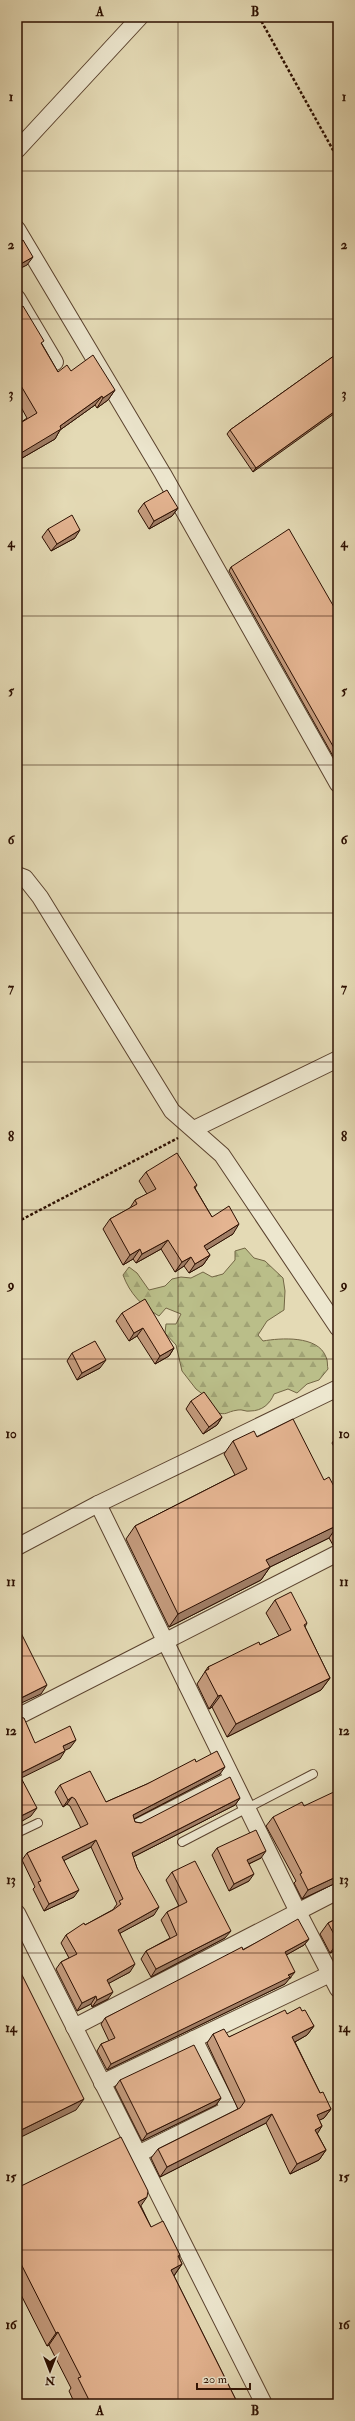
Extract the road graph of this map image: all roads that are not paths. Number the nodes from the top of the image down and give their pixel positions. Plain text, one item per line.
1 (140, 17) edge
2 (17, 150) edge
3 (17, 229) edge
4 (17, 298) edge
5 (55, 362) dead end
6 (338, 784) edge
7 (17, 875) edge
8 (338, 1059) edge
9 (194, 1129) junction
10 (338, 1328) edge
11 (338, 1388) edge
12 (98, 1504) junction
13 (17, 1547) edge
14 (338, 1553) edge
15 (165, 1641) junction
16 (17, 1717) edge
17 (313, 1774) dead end
18 (231, 1775) junction
19 (247, 1807) junction
20 (38, 1823) dead end
21 (132, 1825) edge
22 (17, 1833) edge
23 (182, 1842) dead end
24 (338, 1891) edge
25 (298, 1912) junction
26 (17, 1913) edge
27 (330, 1974) junction
28 (338, 1989) edge
29 (74, 2027) junction
30 (194, 2039) junction
31 (102, 2082) junction
32 (138, 2154) junction
33 (264, 2404) edge

1 - 2 street
3 - 6 street
4 - 5 street
7 - 9 street
8 - 9 street
9 - 10 street
11 - 12 street
12 - 13 street
12 - 15 street
14 - 15 street
15 - 16 street
15 - 18 street
17 - 19 lane
18 - 19 street
18 - 21 lane
19 - 23 lane
19 - 25 street
20 - 22 lane
24 - 25 street
25 - 27 street
25 - 29 street
26 - 29 street
27 - 28 street
27 - 30 street
29 - 31 street
30 - 31 street
30 - 32 street
31 - 32 street
32 - 33 street

